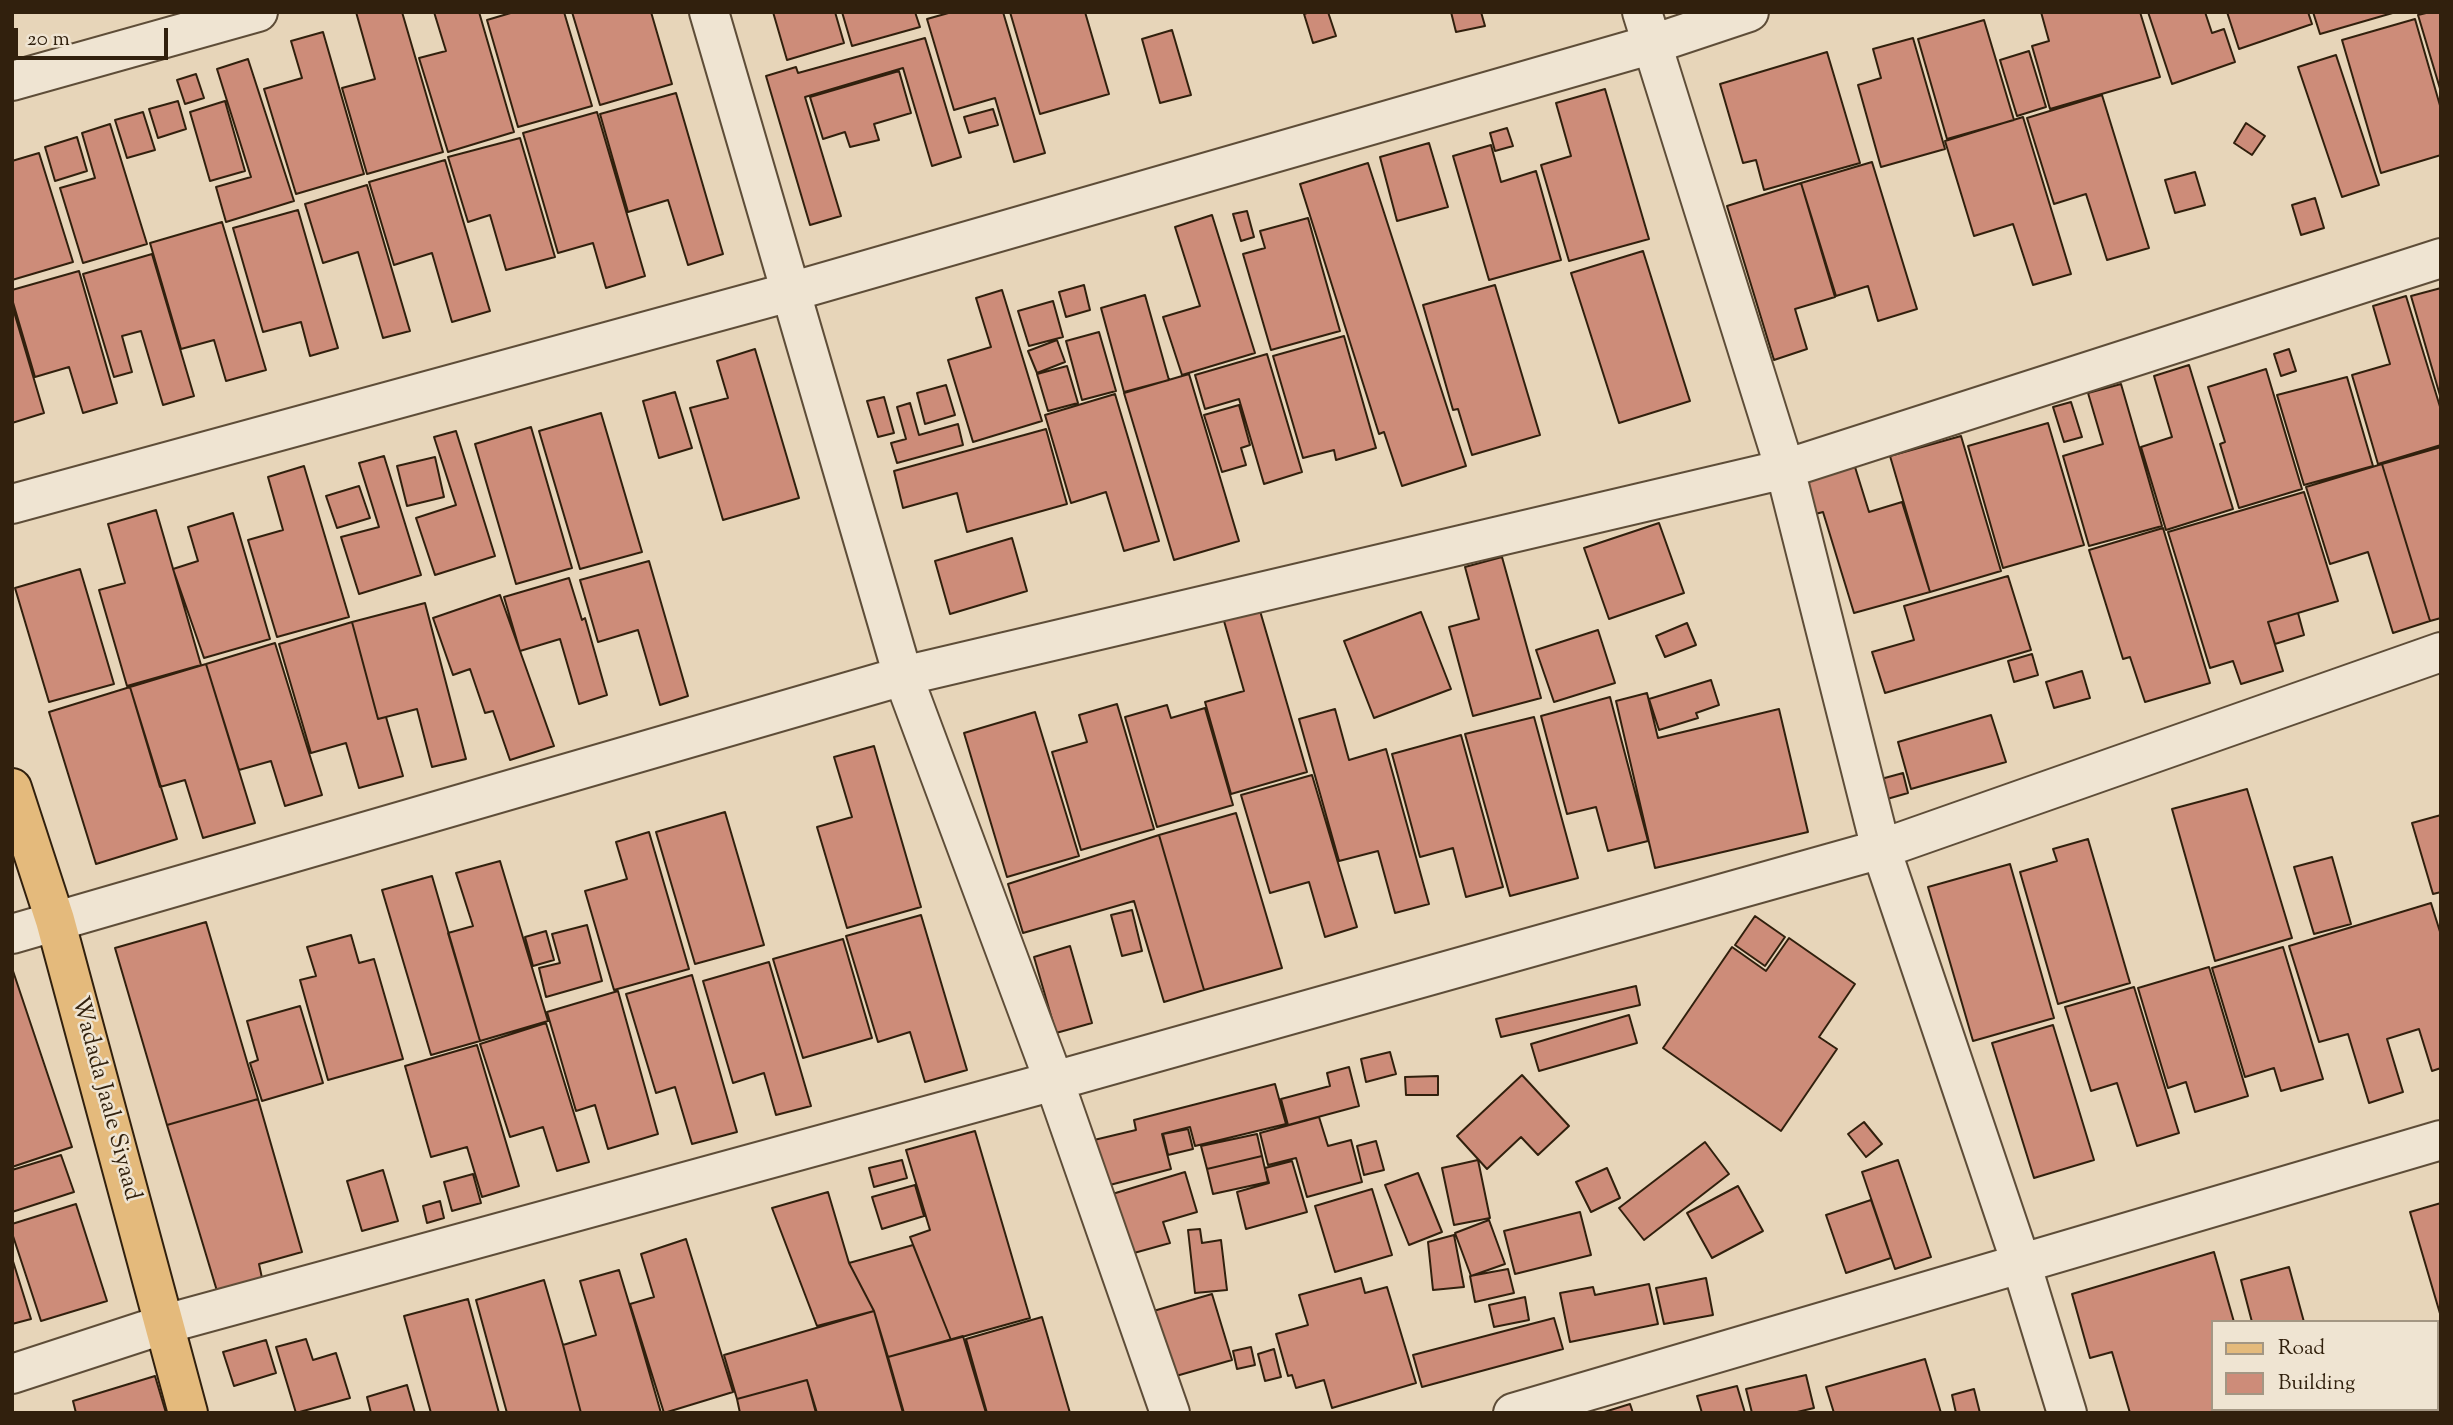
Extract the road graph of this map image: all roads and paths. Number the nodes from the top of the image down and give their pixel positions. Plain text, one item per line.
1 (258, 12) edge
2 (709, 12) edge
3 (1749, 12) edge
4 (1648, 28) edge
5 (12, 81) edge
6 (2441, 258) edge
7 (790, 292) junction
8 (1785, 469) junction
9 (12, 504) edge
10 (2441, 652) edge
11 (903, 676) junction
12 (12, 788) edge
13 (1881, 849) junction
14 (55, 920) junction
15 (12, 934) edge
16 (1054, 1081) junction
17 (2441, 1140) edge
18 (2021, 1263) junction
19 (165, 1324) junction
20 (12, 1374) edge
21 (188, 1413) edge
22 (1171, 1413) edge
23 (1513, 1413) edge
24 (2067, 1413) edge

1 - 5 street
2 - 7 street
3 - 4 street
4 - 7 street
4 - 8 street
6 - 8 street
7 - 9 street
7 - 11 street
8 - 11 street
8 - 13 street
10 - 13 street
11 - 14 street
11 - 16 street
12 - 14 main road, Wadada Jaale Siyaad
13 - 16 street
13 - 18 street
14 - 15 street
14 - 19 main road, Wadada Jaale Siyaad
16 - 19 street
16 - 22 street
17 - 18 street
18 - 23 street
18 - 24 street
19 - 20 street
19 - 21 main road, Wadada Jaale Siyaad

